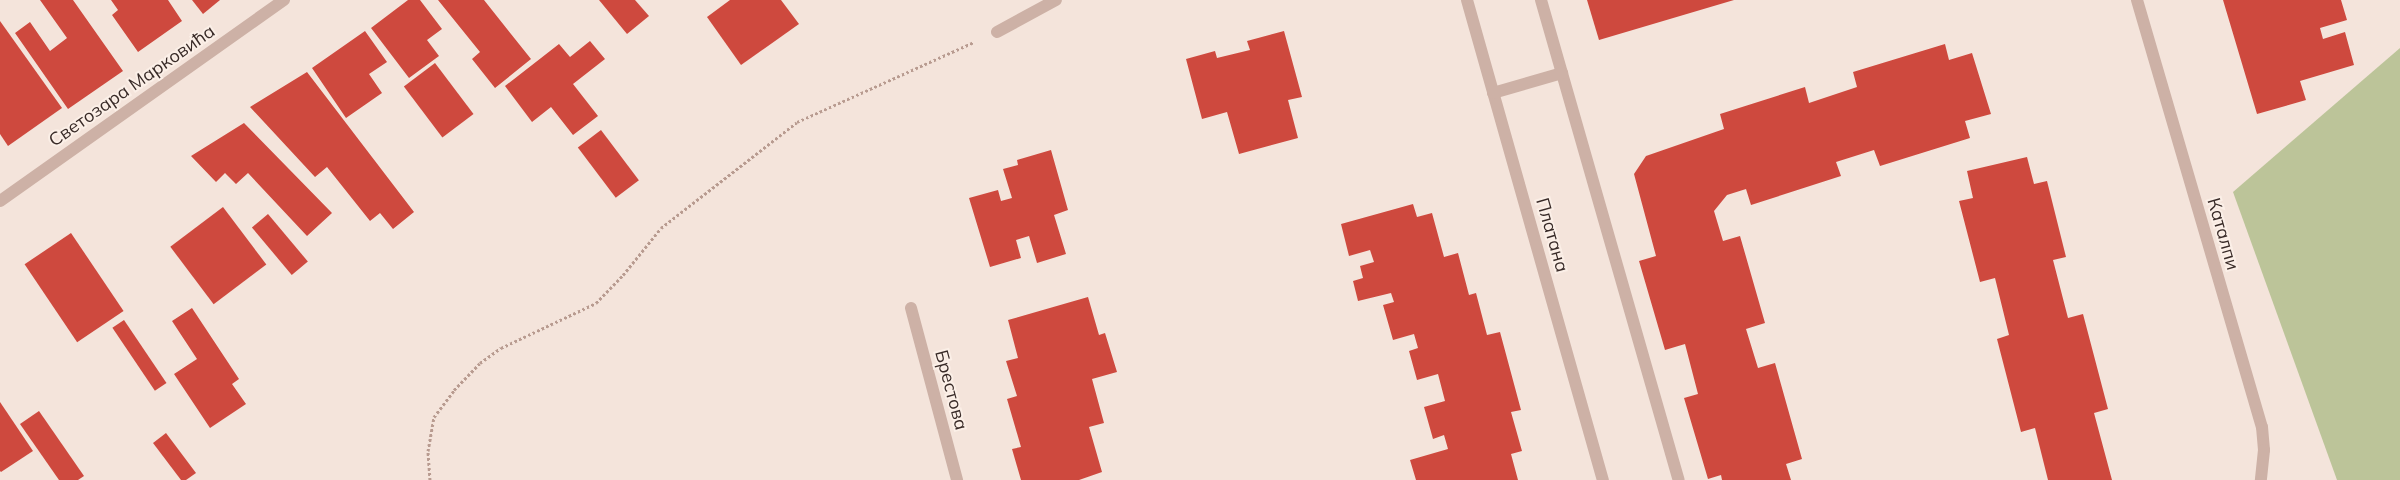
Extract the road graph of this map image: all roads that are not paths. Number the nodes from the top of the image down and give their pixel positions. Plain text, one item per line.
1 (284, 0) edge
2 (1056, 0) edge
3 (1467, 0) edge
4 (1541, 0) edge
5 (2137, 0) edge
6 (997, 32) road end
7 (1562, 73) junction
8 (1493, 93) junction
9 (0, 201) edge
10 (911, 308) dead end
11 (957, 480) edge
12 (1603, 480) edge
13 (1679, 480) edge
14 (2261, 480) edge

1 - 9 street, Светозара Марковића
2 - 6 street
3 - 8 street, Платана
4 - 7 street
5 - 14 street, Каталпи
7 - 8 street
7 - 13 street
8 - 12 street, Платана
10 - 11 street, Брестова

